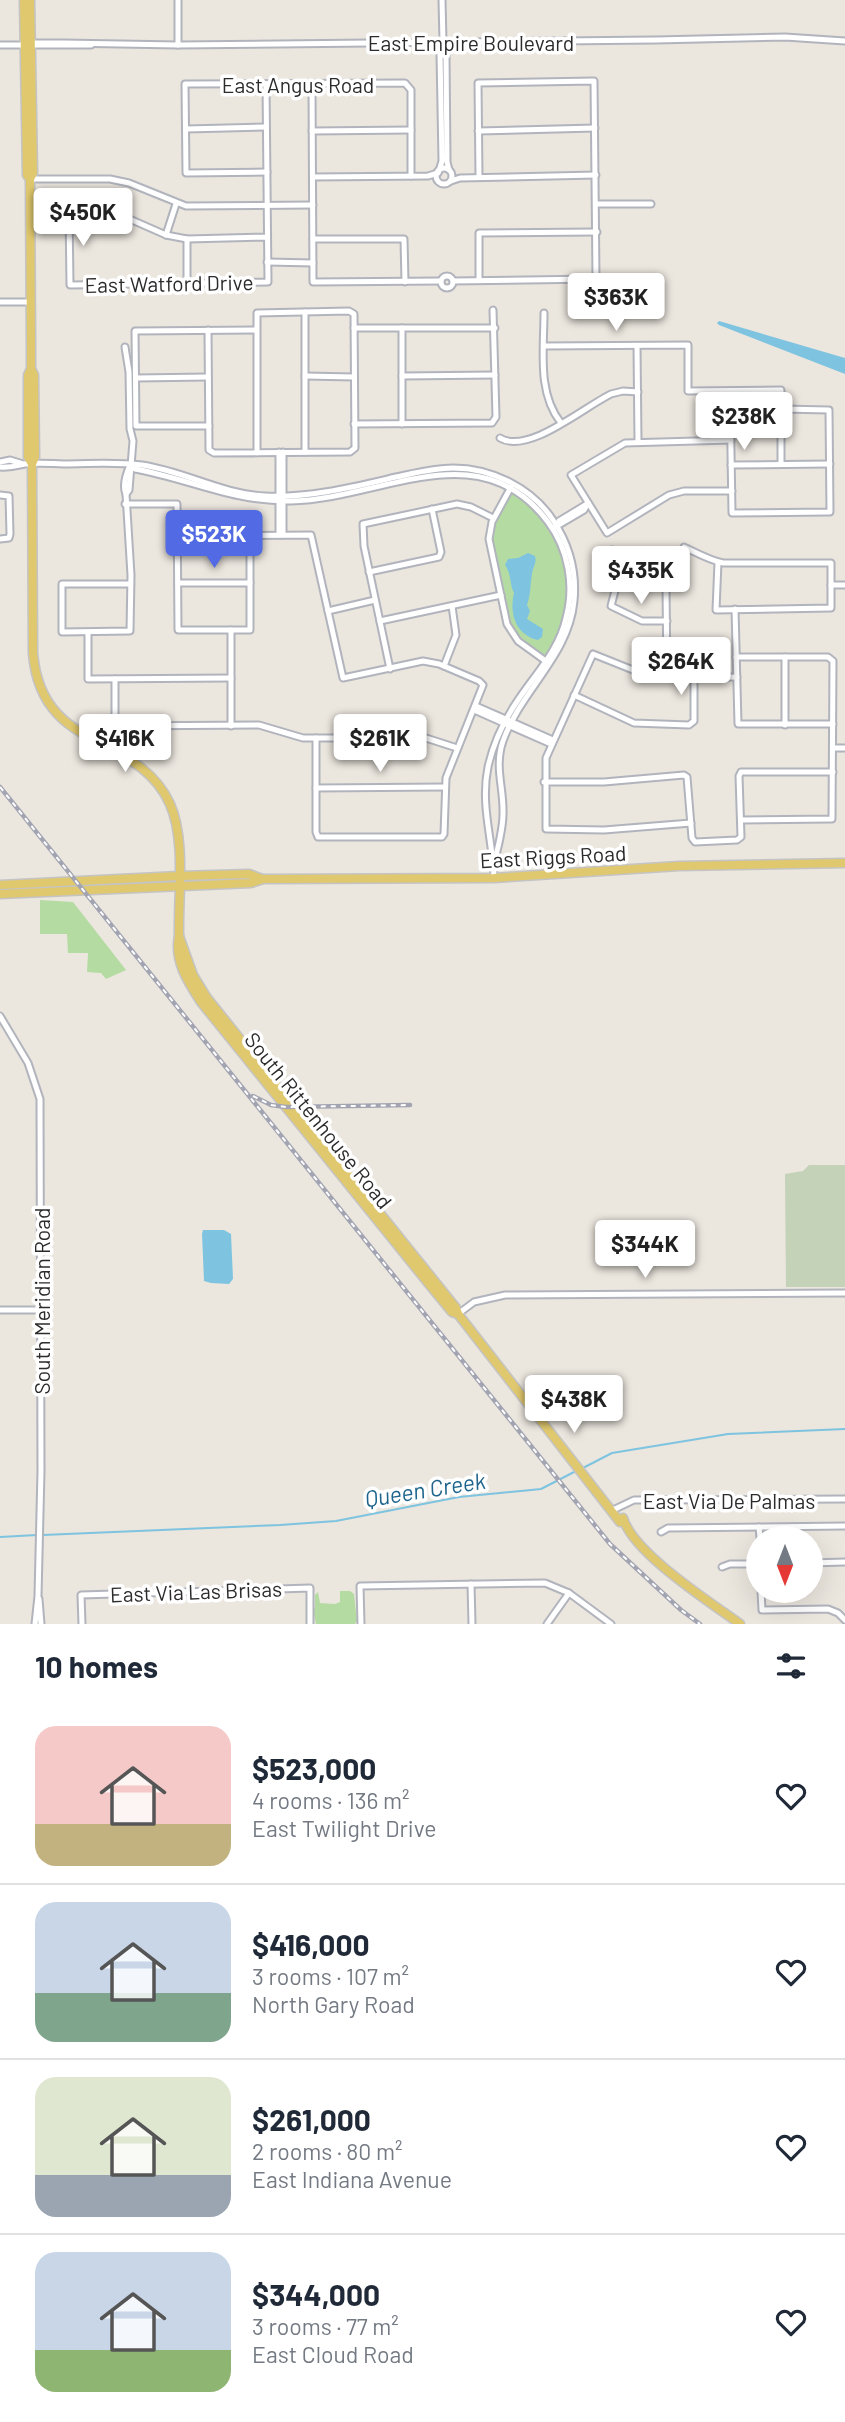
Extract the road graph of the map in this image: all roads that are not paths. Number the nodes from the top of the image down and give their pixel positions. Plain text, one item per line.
1 (24, 0) edge
2 (30, 0) edge
3 (178, 0) edge
4 (442, 0) edge
5 (845, 41) edge
6 (443, 42) junction
7 (0, 45) edge
8 (29, 45) junction
9 (178, 45) junction
10 (266, 84) junction
11 (312, 85) junction
12 (266, 127) junction
13 (595, 128) junction
14 (186, 129) junction
15 (411, 130) junction
16 (312, 131) junction
17 (478, 131) junction
18 (267, 172) junction
19 (438, 172) junction
20 (450, 175) junction
21 (596, 175) junction
22 (411, 176) junction
23 (428, 176) junction
24 (313, 177) junction
25 (479, 177) junction
26 (30, 179) junction
27 (438, 180) junction
28 (176, 204) junction
29 (597, 204) junction
30 (651, 204) dead end
31 (313, 205) junction
32 (267, 206) junction
33 (597, 232) junction
34 (166, 235) junction
35 (267, 237) junction
36 (187, 239) junction
37 (313, 239) junction
38 (267, 262) junction
39 (313, 262) junction
40 (479, 280) junction
41 (405, 282) junction
42 (187, 283) junction
43 (0, 302) edge
44 (31, 302) junction
45 (493, 310) dead end
46 (305, 312) junction
47 (544, 313) dead end
48 (354, 328) junction
49 (402, 328) junction
50 (495, 328) junction
51 (208, 330) junction
52 (255, 330) junction
53 (544, 346) junction
54 (637, 346) junction
55 (125, 347) dead end
56 (305, 376) junction
57 (402, 376) junction
58 (495, 376) junction
59 (208, 377) junction
60 (355, 377) junction
61 (136, 378) junction
62 (730, 391) junction
63 (638, 392) junction
64 (781, 409) junction
65 (354, 424) junction
66 (402, 424) junction
67 (561, 424) junction
68 (209, 426) junction
69 (500, 438) dead end
70 (731, 440) junction
71 (638, 441) junction
72 (281, 452) junction
73 (305, 452) junction
74 (257, 453) junction
75 (4, 464) edge
76 (27, 464) junction
77 (781, 464) junction
78 (830, 464) junction
79 (130, 465) junction
80 (731, 465) junction
81 (512, 486) junction
82 (732, 491) junction
83 (0, 495) edge
84 (281, 498) junction
85 (588, 503) junction
86 (125, 504) junction
87 (432, 509) junction
88 (494, 518) junction
89 (555, 527) junction
90 (250, 535) junction
91 (281, 535) junction
92 (177, 536) junction
93 (0, 539) edge
94 (612, 550) dead end
95 (718, 562) junction
96 (369, 572) junction
97 (178, 583) junction
98 (250, 583) junction
99 (131, 584) junction
100 (831, 585) junction
101 (845, 585) edge
102 (501, 596) junction
103 (375, 600) junction
104 (452, 606) junction
105 (735, 609) junction
106 (328, 611) junction
107 (380, 621) junction
108 (667, 621) junction
109 (231, 630) junction
110 (88, 632) junction
111 (736, 657) junction
112 (785, 657) junction
113 (548, 662) junction
114 (444, 666) junction
115 (390, 669) junction
116 (737, 677) junction
117 (231, 678) junction
118 (667, 678) junction
119 (694, 678) junction
120 (115, 679) junction
121 (574, 695) junction
122 (475, 708) junction
123 (509, 723) junction
124 (833, 724) junction
125 (785, 725) junction
126 (231, 726) junction
127 (316, 738) junction
128 (552, 742) junction
129 (457, 748) junction
130 (833, 748) junction
131 (845, 748) edge
132 (833, 772) junction
133 (544, 782) junction
134 (445, 787) junction
135 (316, 788) junction
136 (741, 820) junction
137 (691, 823) junction
138 (494, 861) junction
139 (845, 863) edge
140 (494, 878) junction
141 (178, 880) junction
142 (0, 885) edge
143 (0, 894) edge
144 (178, 936) junction
145 (190, 978) junction
146 (0, 1016) edge
147 (845, 1293) edge
148 (0, 1310) edge
149 (41, 1310) junction
150 (458, 1314) junction
151 (594, 1487) junction
152 (845, 1499) edge
153 (615, 1509) junction
154 (623, 1522) junction
155 (823, 1526) edge
156 (845, 1526) edge
157 (746, 1527) edge
158 (661, 1532) dead end
159 (845, 1562) edge
160 (823, 1563) edge
161 (746, 1564) edge
162 (722, 1567) dead end
163 (471, 1584) junction
164 (569, 1593) junction
165 (38, 1595) junction
166 (762, 1603) edge
167 (845, 1620) edge
168 (35, 1624) edge
169 (41, 1624) edge
170 (82, 1624) edge
171 (310, 1624) edge
172 (361, 1624) edge
173 (472, 1624) edge
174 (547, 1624) edge
175 (611, 1624) edge
176 (740, 1624) edge

1 - 8 main road
2 - 8 main road
3 - 9 street
4 - 6 street
5 - 6 street, East Empire Boulevard
6 - 9 street, East Empire Boulevard
6 - 19 street
6 - 20 street
7 - 8 street, East Empire Boulevard
8 - 9 street, East Empire Boulevard
8 - 26 main road
8 - 26 main road
10 - 11 street, East Angus Road
10 - 12 street
10 - 14 street, East Angus Road
11 - 15 street, East Angus Road
11 - 16 street
12 - 14 street
12 - 18 street
13 - 17 street
13 - 17 street
13 - 21 street
14 - 18 street
15 - 16 street
15 - 22 street
16 - 24 street
17 - 25 street
18 - 32 street
19 - 20 street
19 - 23 street
19 - 27 street
20 - 25 street
20 - 27 street
21 - 25 street
21 - 29 street
22 - 23 street
22 - 24 street
23 - 27 street
24 - 31 street
26 - 28 street
26 - 44 main road, South Rittenhouse Road
28 - 32 street
28 - 34 street
29 - 30 street
29 - 33 street
31 - 32 street
31 - 37 street
32 - 35 street
33 - 40 street
33 - 40 street
34 - 36 street
34 - 42 street, East Watford Drive
35 - 36 street
35 - 38 street
36 - 42 street
37 - 39 street
37 - 41 street
38 - 39 street, East Watford Drive
38 - 42 street, East Watford Drive
39 - 41 street
40 - 41 street
43 - 44 street
44 - 76 main road, South Rittenhouse Road
45 - 50 street
46 - 48 street
46 - 52 street
46 - 56 street
47 - 53 street
48 - 49 street
48 - 60 street
49 - 50 street
49 - 57 street
50 - 58 street
51 - 52 street
51 - 59 street
51 - 61 street
52 - 74 street
53 - 54 street
53 - 67 street
54 - 62 street
54 - 63 street
55 - 79 street
56 - 60 street
56 - 73 street
57 - 58 street
57 - 66 street
58 - 66 street
59 - 61 street
59 - 68 street
60 - 65 street
61 - 68 street
62 - 64 street
62 - 70 street
63 - 67 street
63 - 71 street
64 - 77 street
64 - 78 street
65 - 66 street
65 - 73 street
67 - 69 street
68 - 74 street
70 - 71 street
70 - 80 street
71 - 85 street
72 - 73 street
72 - 74 street
72 - 84 street
75 - 76 street
76 - 79 street
76 - 141 main road, South Rittenhouse Road
77 - 78 street
77 - 80 street
78 - 82 street
79 - 84 street
79 - 86 street
80 - 82 street
81 - 84 street
81 - 88 street
81 - 89 street
82 - 85 street
83 - 93 street
84 - 91 street
85 - 89 street
86 - 92 street
86 - 99 street
87 - 88 street
87 - 96 street
87 - 96 street
88 - 102 street
89 - 113 street
90 - 91 street
90 - 92 street
90 - 98 street
91 - 106 street
92 - 97 street
94 - 108 street
95 - 100 street
95 - 105 street
95 - 108 street
96 - 103 street
97 - 98 street
97 - 109 street
98 - 109 street
99 - 110 street
99 - 110 street
100 - 101 street
100 - 105 street
102 - 104 street
102 - 113 street
103 - 106 street
103 - 107 street
104 - 107 street
104 - 114 street
105 - 111 street
106 - 115 street
107 - 115 street
108 - 118 street
109 - 117 street
110 - 120 street
111 - 112 street
111 - 116 street
112 - 124 street
112 - 125 street
113 - 123 street
114 - 115 street
114 - 122 street
116 - 119 street
116 - 125 street
117 - 120 street
117 - 126 street
118 - 119 street
118 - 121 street
119 - 121 street
120 - 126 street
121 - 128 street
122 - 123 street
122 - 129 street
123 - 128 street
123 - 138 street
123 - 138 street
124 - 125 street
124 - 130 street
126 - 127 street
127 - 129 street
127 - 135 street
128 - 133 street
129 - 134 street
130 - 131 street
130 - 132 street
132 - 136 street
132 - 136 street
133 - 137 street
133 - 137 street
134 - 135 street
134 - 135 street
136 - 137 street
138 - 140 street
139 - 140 main road, East Riggs Road
140 - 141 main road, East Riggs Road
141 - 142 main road
141 - 143 main road
141 - 144 main road, South Rittenhouse Road
144 - 145 main road, South Rittenhouse Road
144 - 145 main road, South Rittenhouse Road
145 - 150 main road, South Rittenhouse Road
145 - 150 main road, South Rittenhouse Road
146 - 149 street, South Meridian Road
147 - 150 street
148 - 149 street
149 - 165 street, South Meridian Road
150 - 151 main road, South Rittenhouse Road
151 - 153 main road, South Rittenhouse Road
151 - 154 main road, South Rittenhouse Road
152 - 153 street, East Via De Palmas
153 - 154 main road, South Rittenhouse Road
154 - 176 main road, South Rittenhouse Road
155 - 156 street
157 - 158 street
159 - 160 street
161 - 162 street
163 - 164 street
163 - 172 street
163 - 173 street
164 - 174 street
164 - 175 street
165 - 168 street, South Meridian Road
165 - 169 street, South Meridian Road
166 - 167 street
170 - 171 street, East Via Las Brisas

